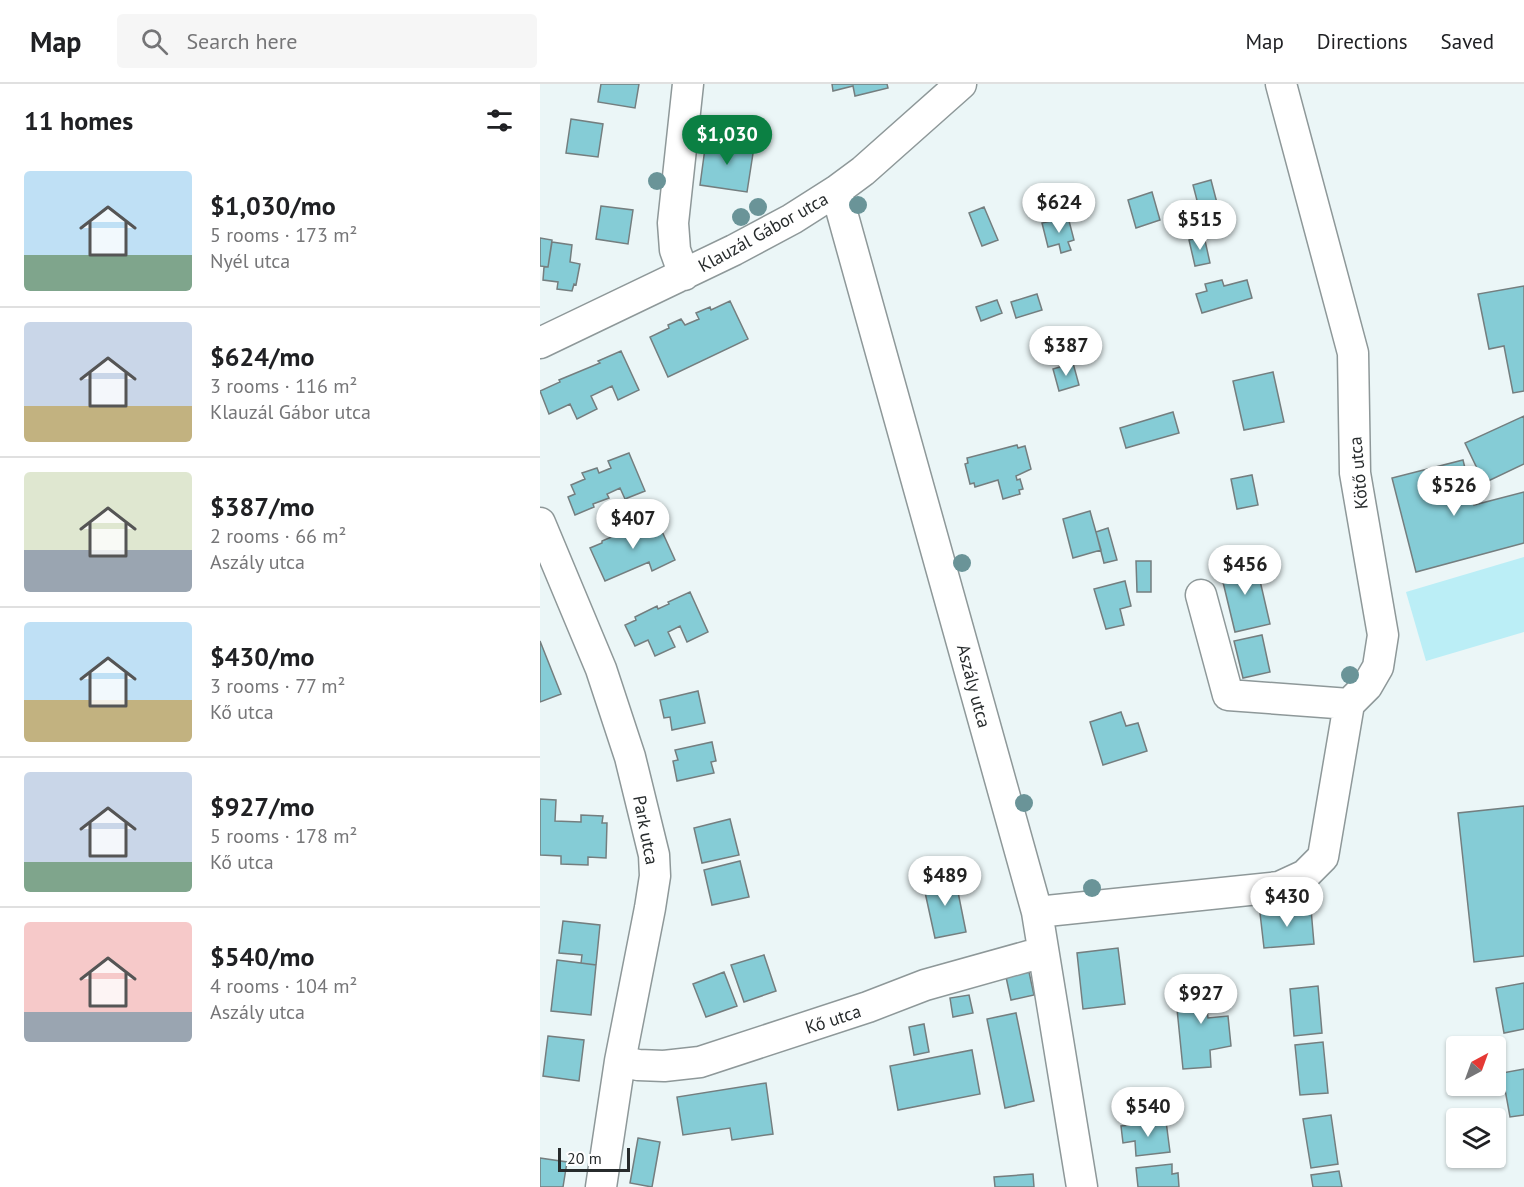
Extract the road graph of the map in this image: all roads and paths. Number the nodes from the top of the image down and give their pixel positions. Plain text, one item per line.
1 (688, 84) edge
2 (961, 84) edge
3 (1281, 84) edge
4 (836, 191) junction
5 (684, 275) junction
6 (540, 343) edge
7 (540, 523) edge
8 (1201, 595) dead end
9 (1349, 704) junction
10 (1037, 912) junction
11 (1043, 952) junction
12 (620, 1061) junction
13 (601, 1187) edge
14 (1082, 1187) edge

1 - 5 street
2 - 4 street, Klauzál Gábor utca
3 - 9 street, Kötő utca
4 - 5 street, Klauzál Gábor utca
4 - 10 street, Aszály utca
5 - 6 street, Klauzál Gábor utca
7 - 12 street, Park utca
8 - 9 street
9 - 10 street
10 - 11 street, Aszály utca
11 - 12 street, Kő utca
11 - 14 street, Aszály utca
12 - 13 street, Park utca

